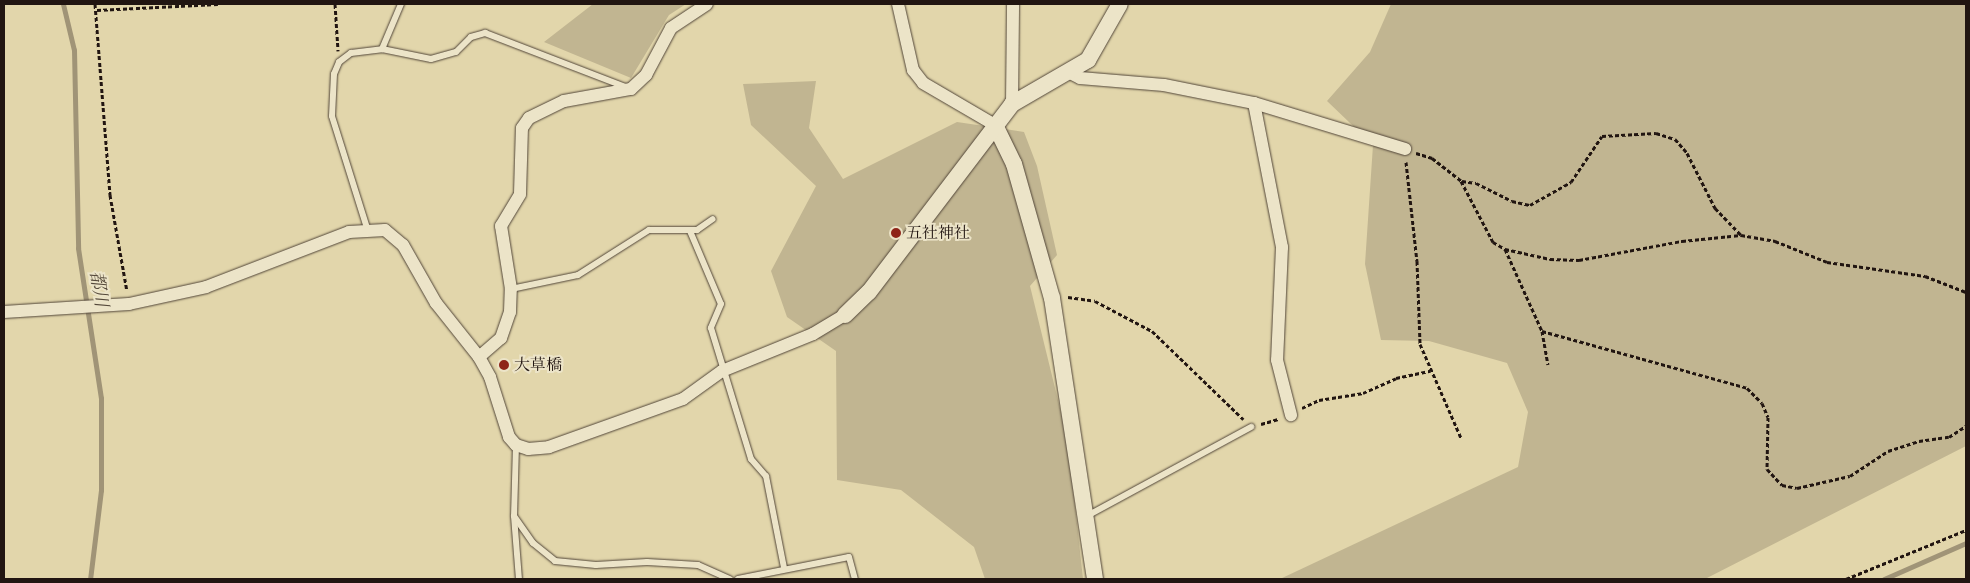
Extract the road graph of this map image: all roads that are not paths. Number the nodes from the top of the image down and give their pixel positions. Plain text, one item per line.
1 (401, 4) edge
2 (707, 4) edge
3 (898, 4) edge
4 (1013, 4) edge
5 (1120, 4) edge
6 (382, 49) junction
7 (1070, 73) junction
8 (631, 89) junction
9 (1254, 103) junction
10 (1012, 104) junction
11 (995, 125) junction
12 (1405, 150) road end
13 (713, 219) dead end
14 (367, 228) junction
15 (690, 231) junction
16 (511, 289) junction
17 (4, 312) edge
18 (845, 315) joint
19 (478, 357) junction
20 (722, 371) junction
21 (1290, 415) road end
22 (1251, 427) road end
23 (516, 445) junction
24 (514, 516) junction
25 (1086, 517) junction
26 (784, 568) junction
27 (520, 579) edge
28 (730, 579) edge
29 (738, 579) edge
30 (855, 579) edge
31 (1095, 579) edge

1 - 6 lane
2 - 8 street
3 - 11 street
4 - 10 street
5 - 7 street
6 - 8 lane
6 - 14 lane
7 - 9 street
7 - 10 street
8 - 16 street
9 - 12 street
9 - 21 street
10 - 11 street
11 - 18 street
11 - 25 street
13 - 15 lane
14 - 17 street
14 - 19 street
15 - 16 lane
15 - 20 lane
16 - 19 street
18 - 20 street
19 - 23 street
20 - 23 street
20 - 26 lane
22 - 25 lane
23 - 24 lane
24 - 27 lane
24 - 28 lane
25 - 31 street
26 - 29 lane
26 - 30 lane

